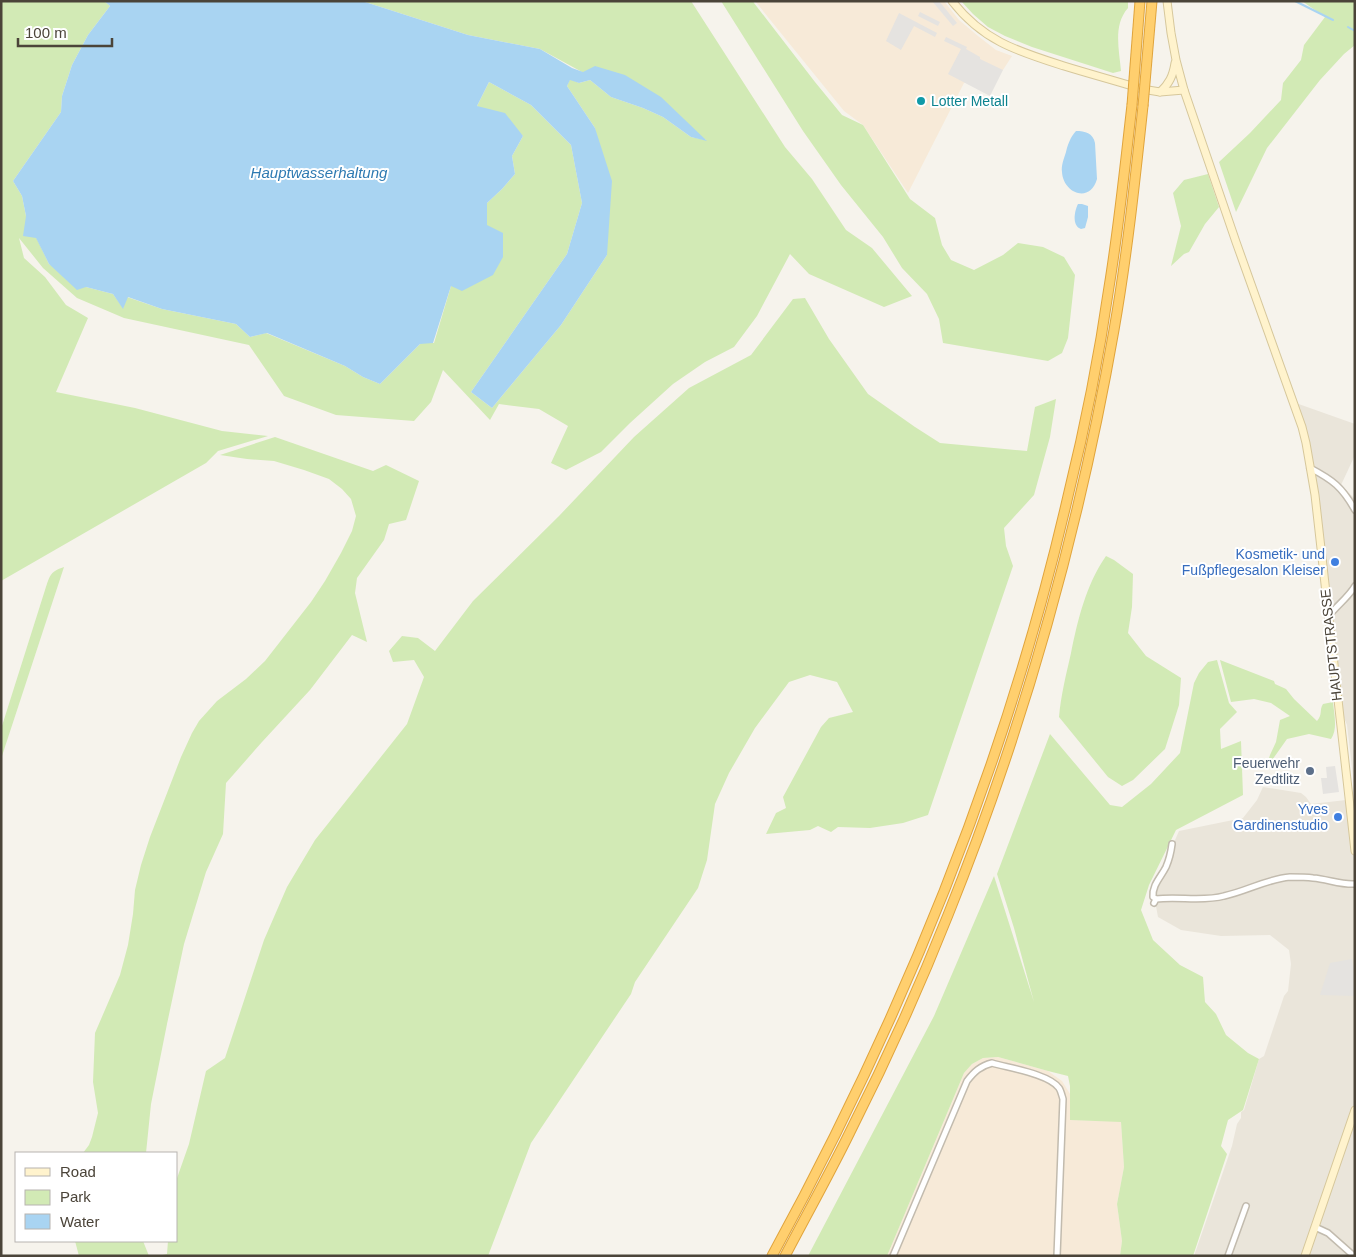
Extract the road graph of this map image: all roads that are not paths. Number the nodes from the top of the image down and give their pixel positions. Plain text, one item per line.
1 (952, 1) edge
2 (1140, 1) edge
3 (1152, 1) edge
4 (1167, 1) edge
5 (1176, 60) junction
6 (1184, 90) junction
7 (1160, 92) junction
8 (1310, 468) junction
9 (1355, 510) edge
10 (1355, 586) edge
11 (1328, 618) junction
12 (1353, 815) edge
13 (1172, 844) dead end
14 (1355, 851) edge
15 (1355, 884) edge
16 (1355, 1110) edge
17 (1246, 1206) dead end
18 (1315, 1227) junction
19 (772, 1256) edge
20 (785, 1256) edge
21 (893, 1256) edge
22 (1057, 1256) edge
23 (1228, 1256) edge
24 (1305, 1256) edge
25 (1354, 1256) edge

1 - 7 main road
2 - 19 highway, bridge
3 - 20 highway, bridge
4 - 5 main road, HAUPTSTRASSE
5 - 6 main road, HAUPTSTRASSE
5 - 7 main road
6 - 7 main road
6 - 8 main road, HAUPTSTRASSE
8 - 9 street
8 - 11 main road, HAUPTSTRASSE
10 - 11 street
11 - 12 main road, HAUPTSTRASSE
12 - 14 main road, HAUPTSTRASSE
13 - 15 street
16 - 18 main road
17 - 23 street
18 - 24 main road
18 - 25 street
21 - 22 street

